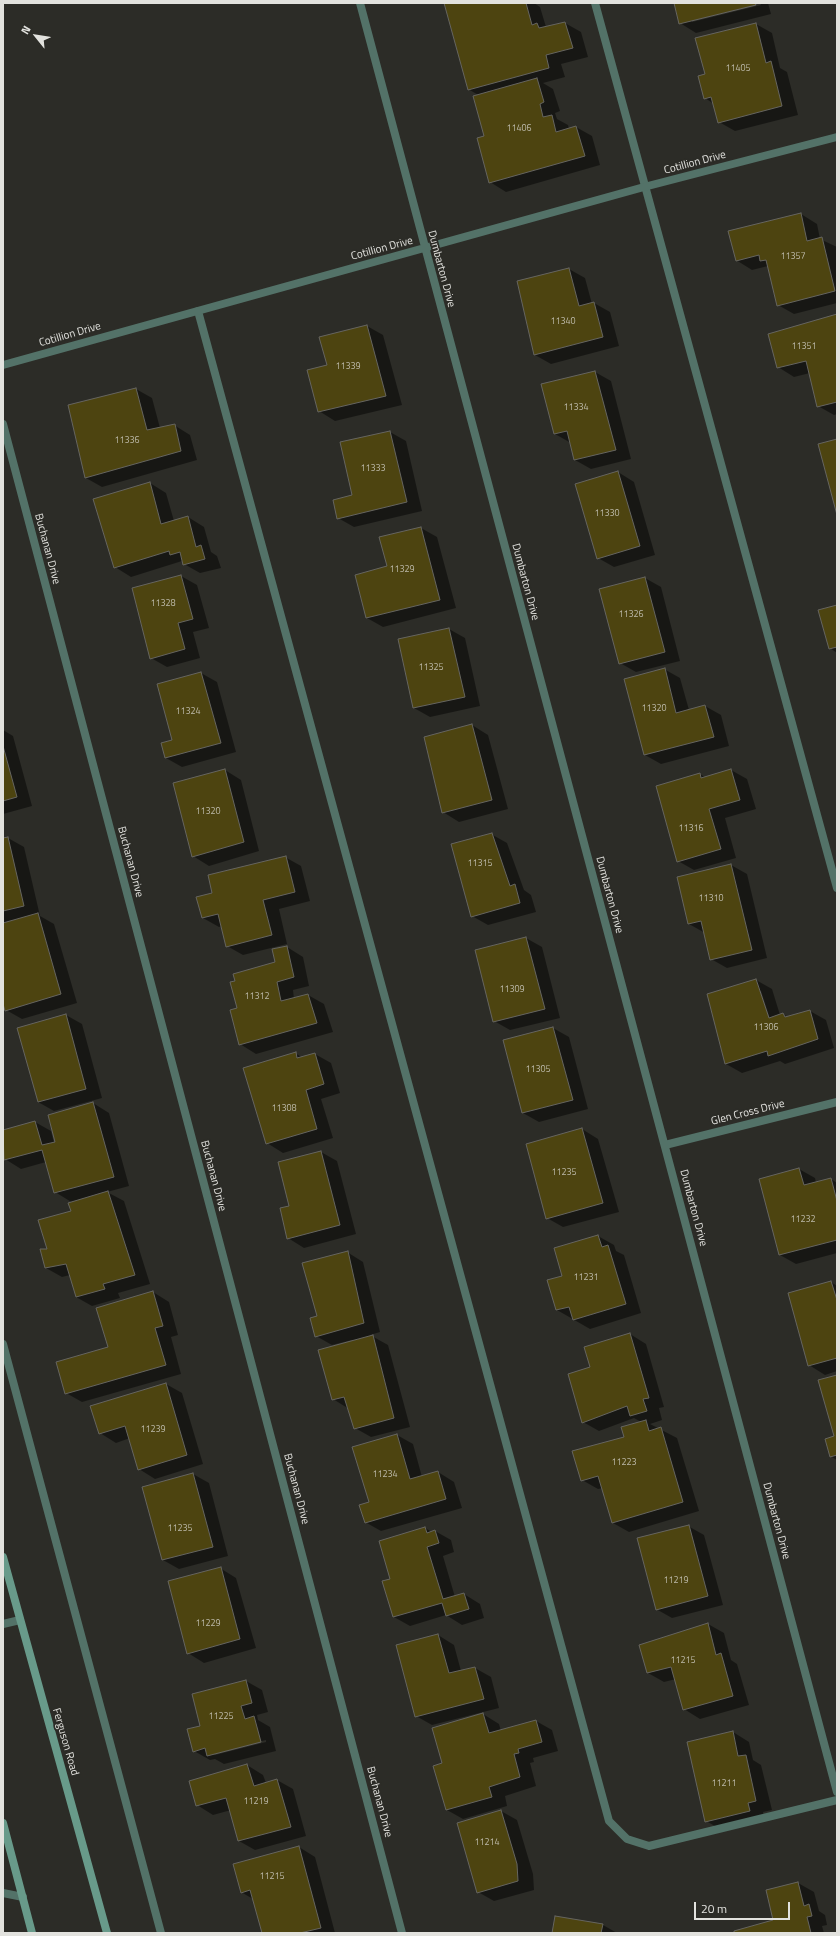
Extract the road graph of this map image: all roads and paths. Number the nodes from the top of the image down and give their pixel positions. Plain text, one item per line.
1 (360, 3) edge
2 (595, 3) edge
3 (837, 137) edge
4 (644, 188) junction
5 (424, 249) junction
6 (198, 311) junction
7 (3, 365) edge
8 (3, 424) edge
9 (837, 888) edge
10 (837, 1102) edge
11 (665, 1145) junction
12 (3, 1344) edge
13 (3, 1557) edge
14 (20, 1620) junction
15 (3, 1624) edge
16 (837, 1792) edge
17 (837, 1800) edge
18 (3, 1823) edge
19 (3, 1893) edge
20 (23, 1897) junction
21 (32, 1933) edge
22 (106, 1933) edge
23 (161, 1933) edge
24 (402, 1933) edge

1 - 5 street, Dumbarton Drive
2 - 4 street
3 - 4 street, Cotillion Drive
4 - 5 street, Cotillion Drive
4 - 9 street
5 - 6 street, Cotillion Drive
5 - 11 street, Dumbarton Drive
6 - 7 street, Cotillion Drive
6 - 17 street
8 - 24 street, Buchanan Drive
10 - 11 street, Glen Cross Drive
11 - 16 street, Dumbarton Drive
12 - 23 street
13 - 14 main road, Ferguson Road
14 - 15 street
14 - 22 main road, Ferguson Road
18 - 20 main road
19 - 20 street
20 - 21 main road

